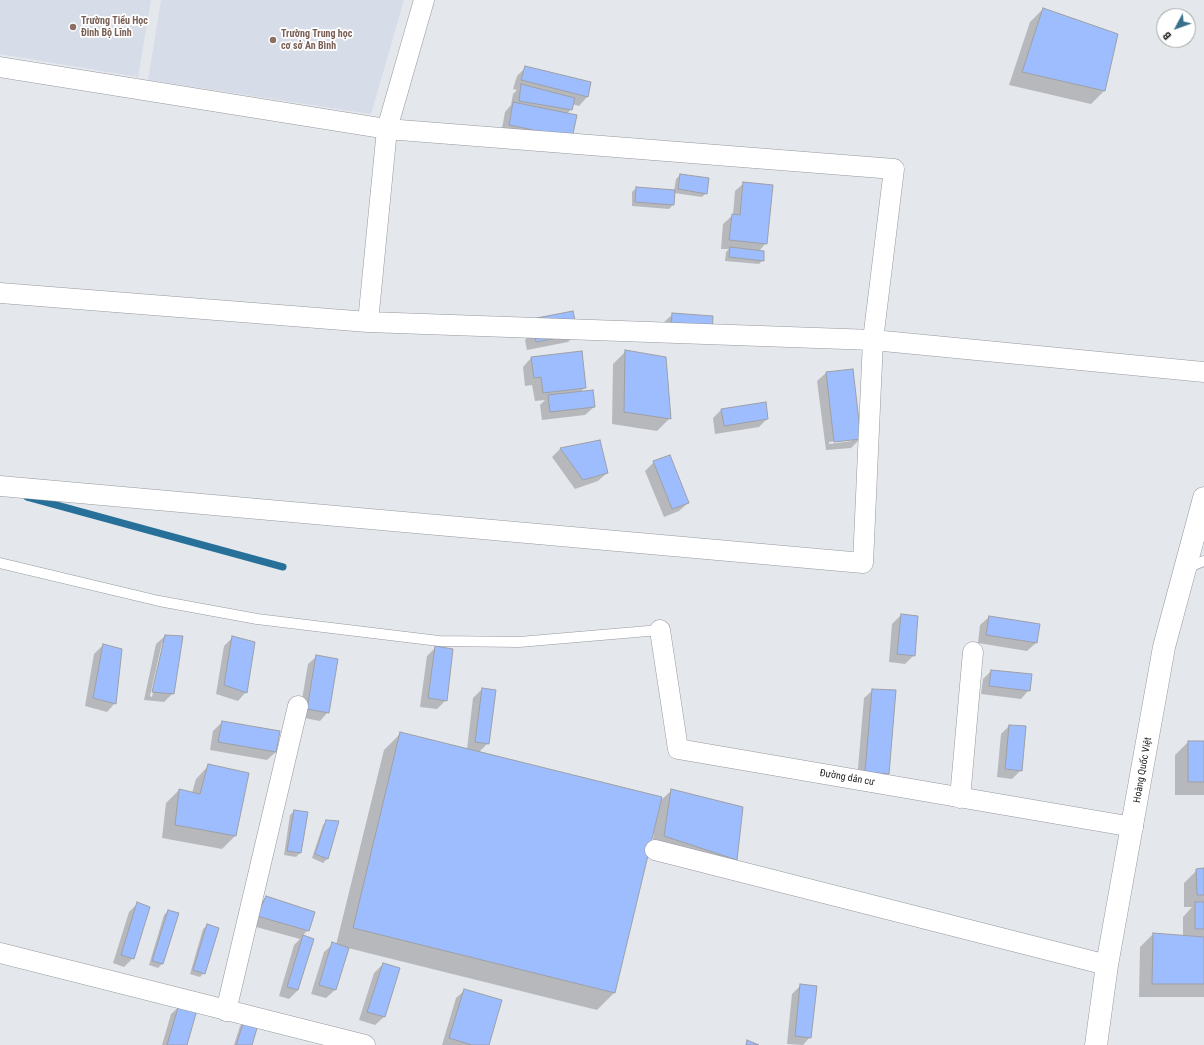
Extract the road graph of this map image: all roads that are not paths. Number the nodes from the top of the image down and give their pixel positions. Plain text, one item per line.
1 (424, 0) edge
2 (0, 67) edge
3 (387, 129) junction
4 (0, 294) edge
5 (368, 322) junction
6 (873, 340) junction
7 (1204, 372) edge
8 (0, 486) edge
9 (1204, 498) edge
10 (0, 563) edge
11 (1194, 565) edge
12 (660, 630) joint
13 (972, 652) dead end
14 (298, 706) dead end
15 (960, 798) junction
16 (1133, 827) junction
17 (656, 850) dead end
18 (0, 953) edge
19 (1107, 966) junction
20 (226, 1011) junction
21 (365, 1045) edge
22 (1096, 1045) edge

1 - 3 street
2 - 3 street
3 - 5 street
3 - 6 street
4 - 5 street
5 - 6 street
6 - 7 street
6 - 8 street
9 - 11 street, Hoàng Quốc Việt
10 - 12 lane
11 - 16 street, Hoàng Quốc Việt
12 - 15 street, Đường dân cư
13 - 15 street
14 - 20 street
15 - 16 street, Đường dân cư
16 - 19 street, Hoàng Quốc Việt
17 - 19 street
18 - 20 street
19 - 22 street, Hoàng Quốc Việt
20 - 21 street

